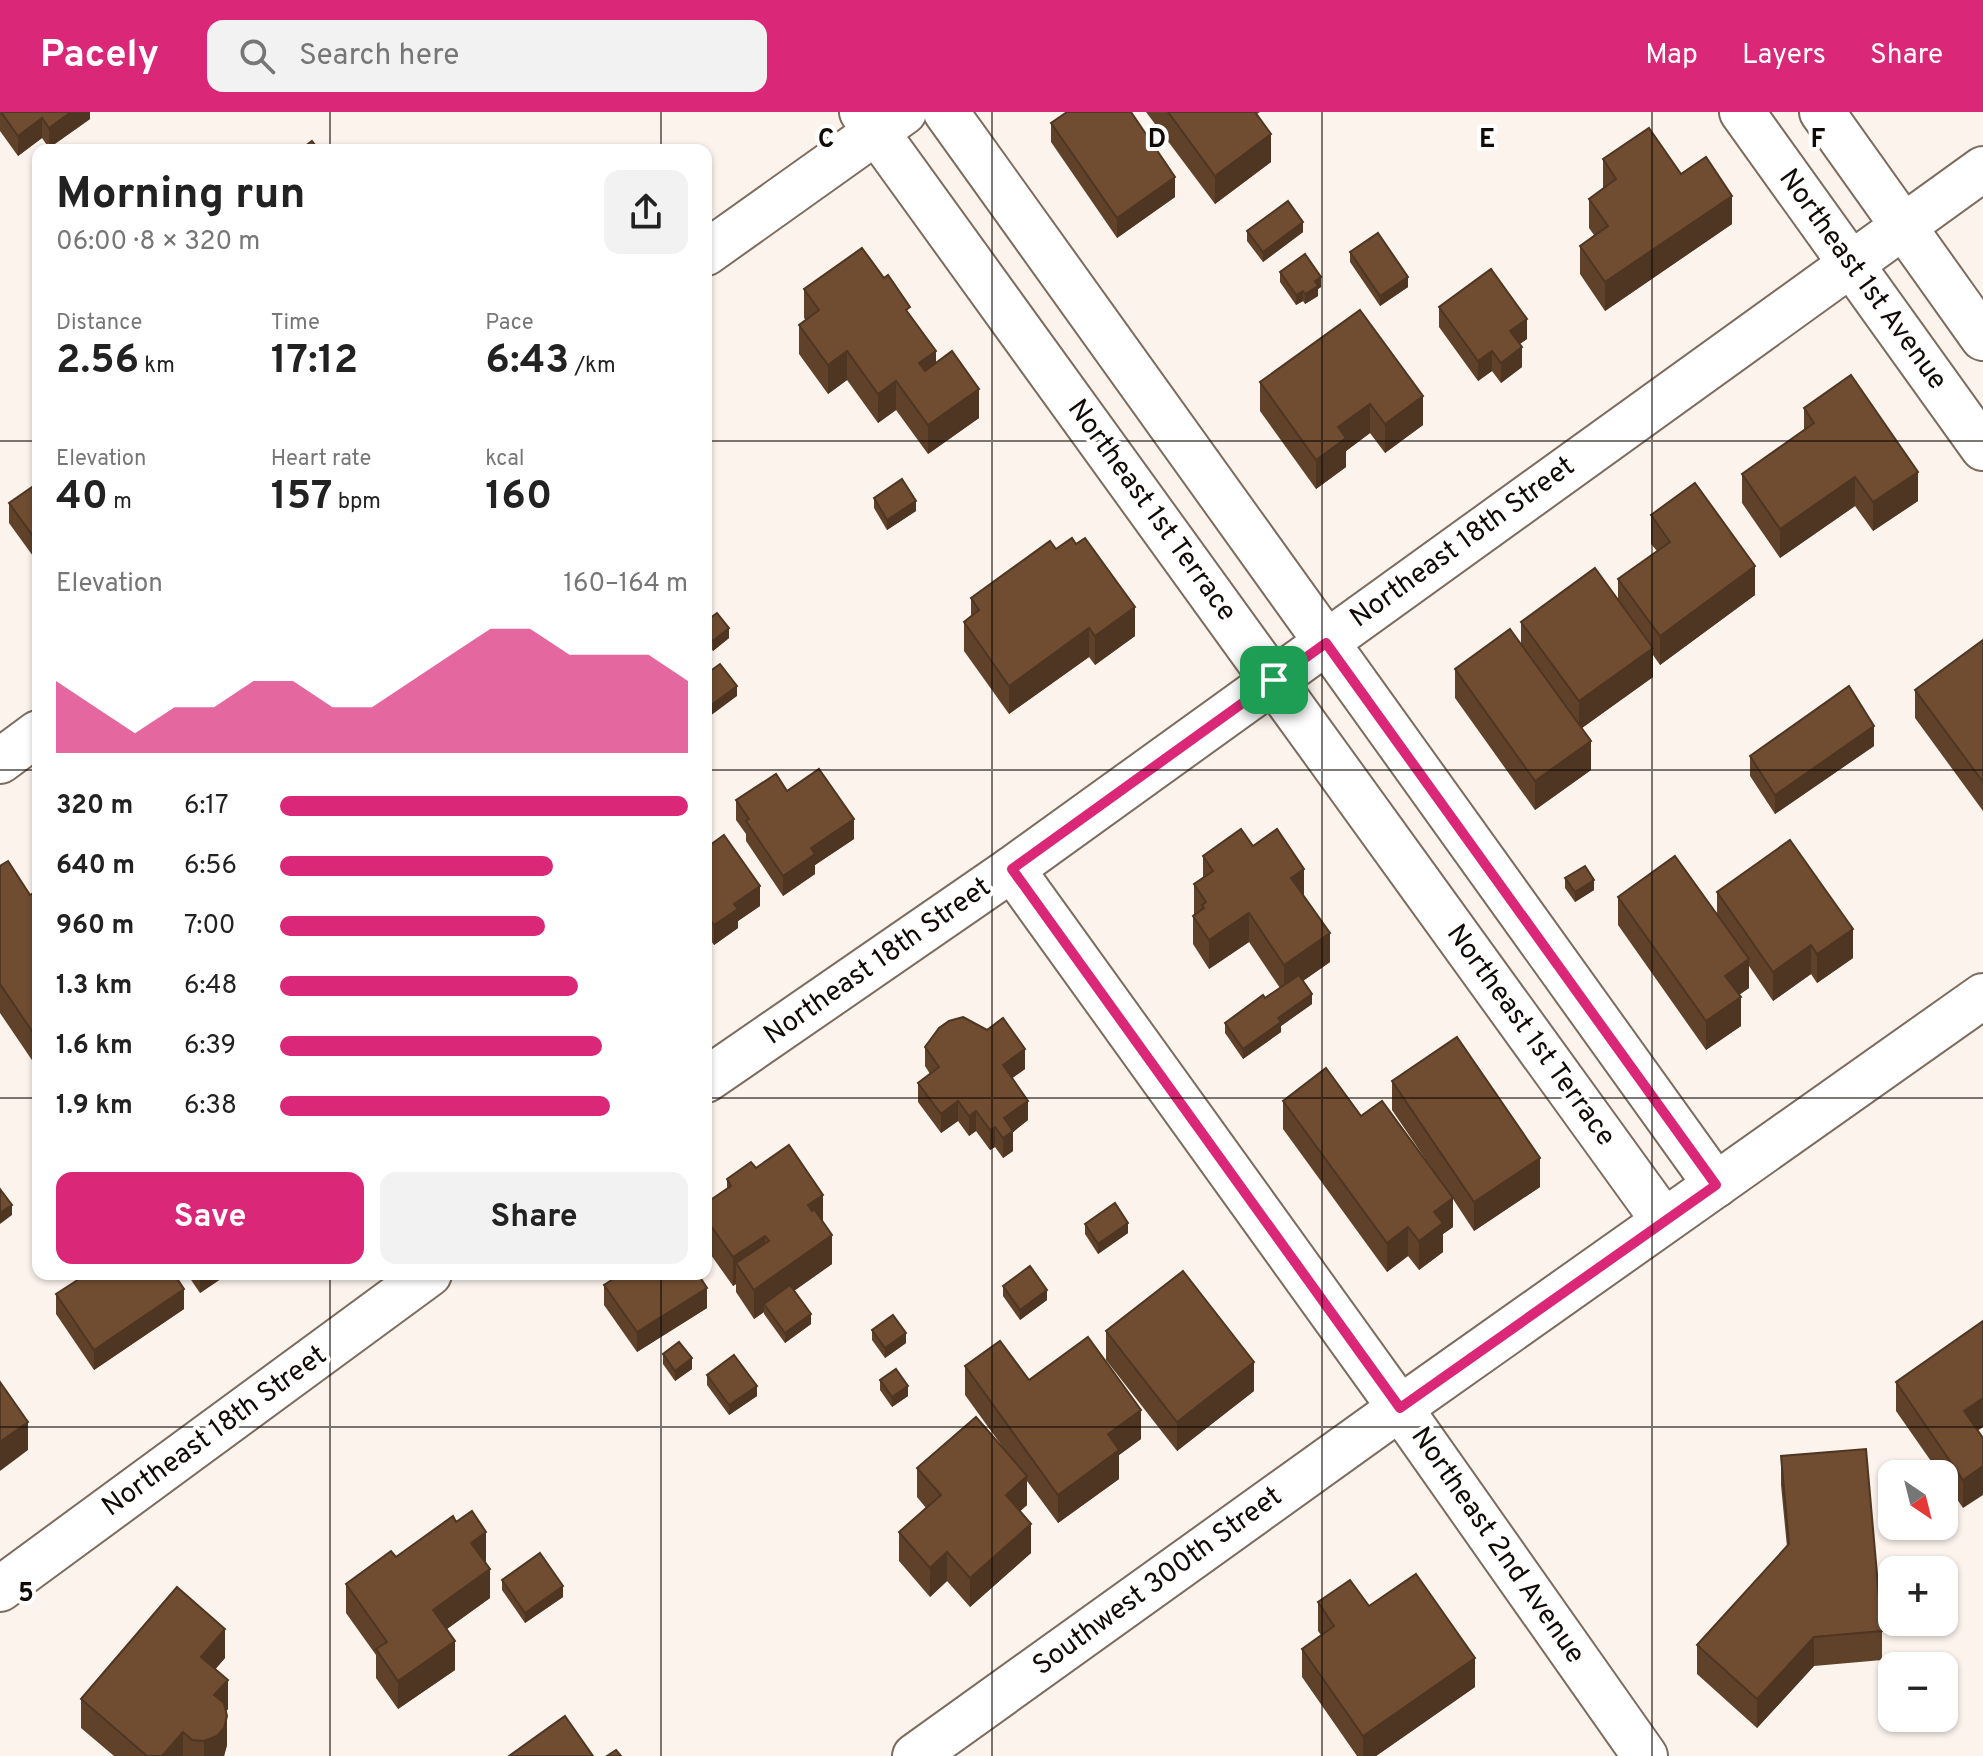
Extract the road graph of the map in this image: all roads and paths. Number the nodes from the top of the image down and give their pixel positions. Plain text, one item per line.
1 (946, 112) edge
2 (1742, 112) edge
3 (1822, 112) edge
4 (881, 119) edge
5 (1983, 169) edge
6 (1903, 226) junction
7 (712, 248) edge
8 (1851, 263) junction
9 (1983, 338) edge
10 (1983, 448) edge
11 (1326, 643) junction
12 (1274, 680) junction
13 (32, 737) edge
14 (0, 761) edge
15 (1012, 869) junction
16 (1983, 996) edge
17 (712, 1076) edge
18 (1716, 1185) junction
19 (1664, 1221) junction
20 (421, 1280) edge
21 (1400, 1408) junction
22 (0, 1589) edge
23 (915, 1756) edge
24 (1645, 1756) edge

1 - 11 street
2 - 8 street, Northeast 1st Avenue
3 - 6 street
4 - 7 street
4 - 12 street, Northeast 1st Terrace
5 - 6 street, Northeast 18th Street
6 - 8 street, Northeast 18th Street
6 - 9 street
8 - 10 street, Northeast 1st Avenue
8 - 11 street, Northeast 18th Street
11 - 12 street, Northeast 18th Street
11 - 18 street
12 - 15 street, Northeast 18th Street
12 - 19 street, Northeast 1st Terrace
13 - 14 street
15 - 17 street, Northeast 18th Street
15 - 21 street, Northeast 2nd Avenue
16 - 18 street, Southwest 300th Street
18 - 19 street, Southwest 300th Street
19 - 21 street, Southwest 300th Street
20 - 22 street, Northeast 18th Street
21 - 23 street, Southwest 300th Street
21 - 24 street, Northeast 2nd Avenue

